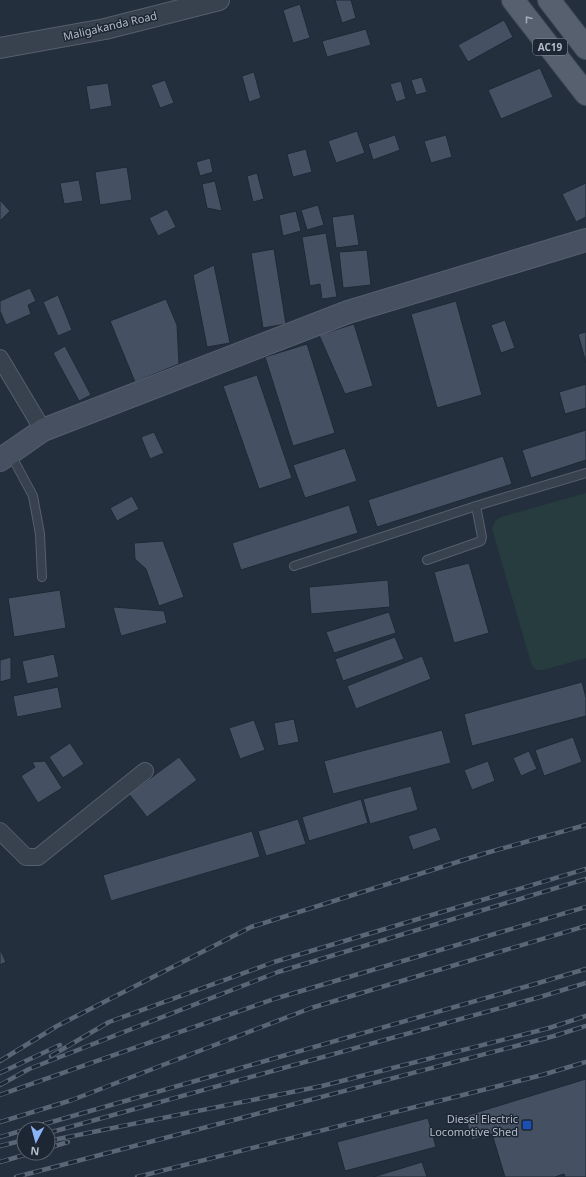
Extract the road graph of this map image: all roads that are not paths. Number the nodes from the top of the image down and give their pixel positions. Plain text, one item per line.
1 (219, 0) edge
2 (513, 0) edge
3 (549, 0) edge
4 (0, 48) edge
5 (586, 48) edge
6 (586, 94) edge
7 (586, 240) edge
8 (0, 358) edge
9 (43, 430) junction
10 (5, 456) edge
11 (586, 473) edge
12 (476, 506) junction
13 (427, 560) dead end
14 (294, 566) dead end
15 (42, 577) dead end
16 (145, 771) dead end
17 (0, 831) edge

1 - 4 street, Maligakanda Road
6 -> 2 main road, AC19
3 - 5 main road, AC19
7 - 9 main road
8 - 9 street
9 - 10 main road
10 - 15 lane
11 - 12 lane
12 - 13 lane
12 - 14 lane
16 - 17 street

